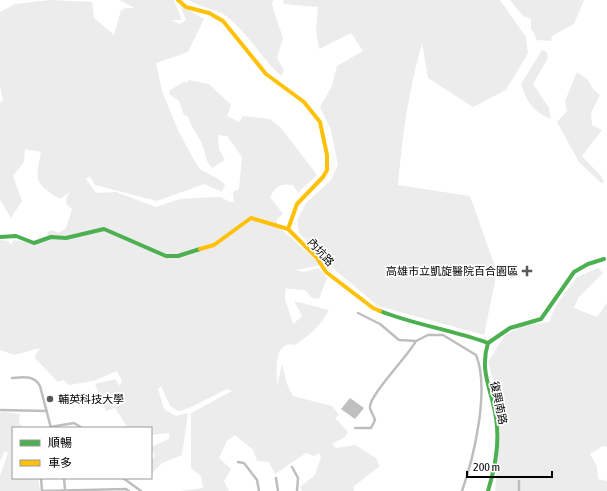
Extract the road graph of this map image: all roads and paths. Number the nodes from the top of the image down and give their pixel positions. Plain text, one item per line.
1 (178, 0) edge
2 (288, 229) junction
3 (0, 237) edge
4 (604, 259) dead end
5 (358, 313) dead end
6 (416, 341) junction
7 (488, 343) junction
8 (12, 378) dead end
9 (0, 410) edge
10 (47, 411) junction
11 (50, 427) edge
12 (55, 427) edge
13 (80, 427) edge
14 (355, 428) dead end
15 (238, 462) dead end
16 (292, 467) dead end
17 (276, 478) dead end
18 (40, 479) edge
19 (64, 479) edge
20 (124, 479) edge
21 (519, 481) dead end
22 (65, 490) edge
23 (91, 490) edge
24 (129, 491) edge
25 (141, 491) edge
26 (259, 491) edge
27 (278, 491) edge
28 (297, 491) edge
29 (462, 491) edge
30 (488, 491) edge
31 (519, 491) edge

1 - 2 street
2 - 3 street, 內坑路
2 - 7 street, 內坑路
4 - 7 street
5 - 6 street
6 - 14 street
6 - 29 street
7 - 30 street, 復興南路
8 - 10 street
9 - 10 street
10 - 11 street
12 - 13 street
15 - 26 street
16 - 28 street
17 - 27 street
18 - 22 street
19 - 22 street
20 - 25 street
21 - 31 street
22 - 23 street
23 - 24 street

